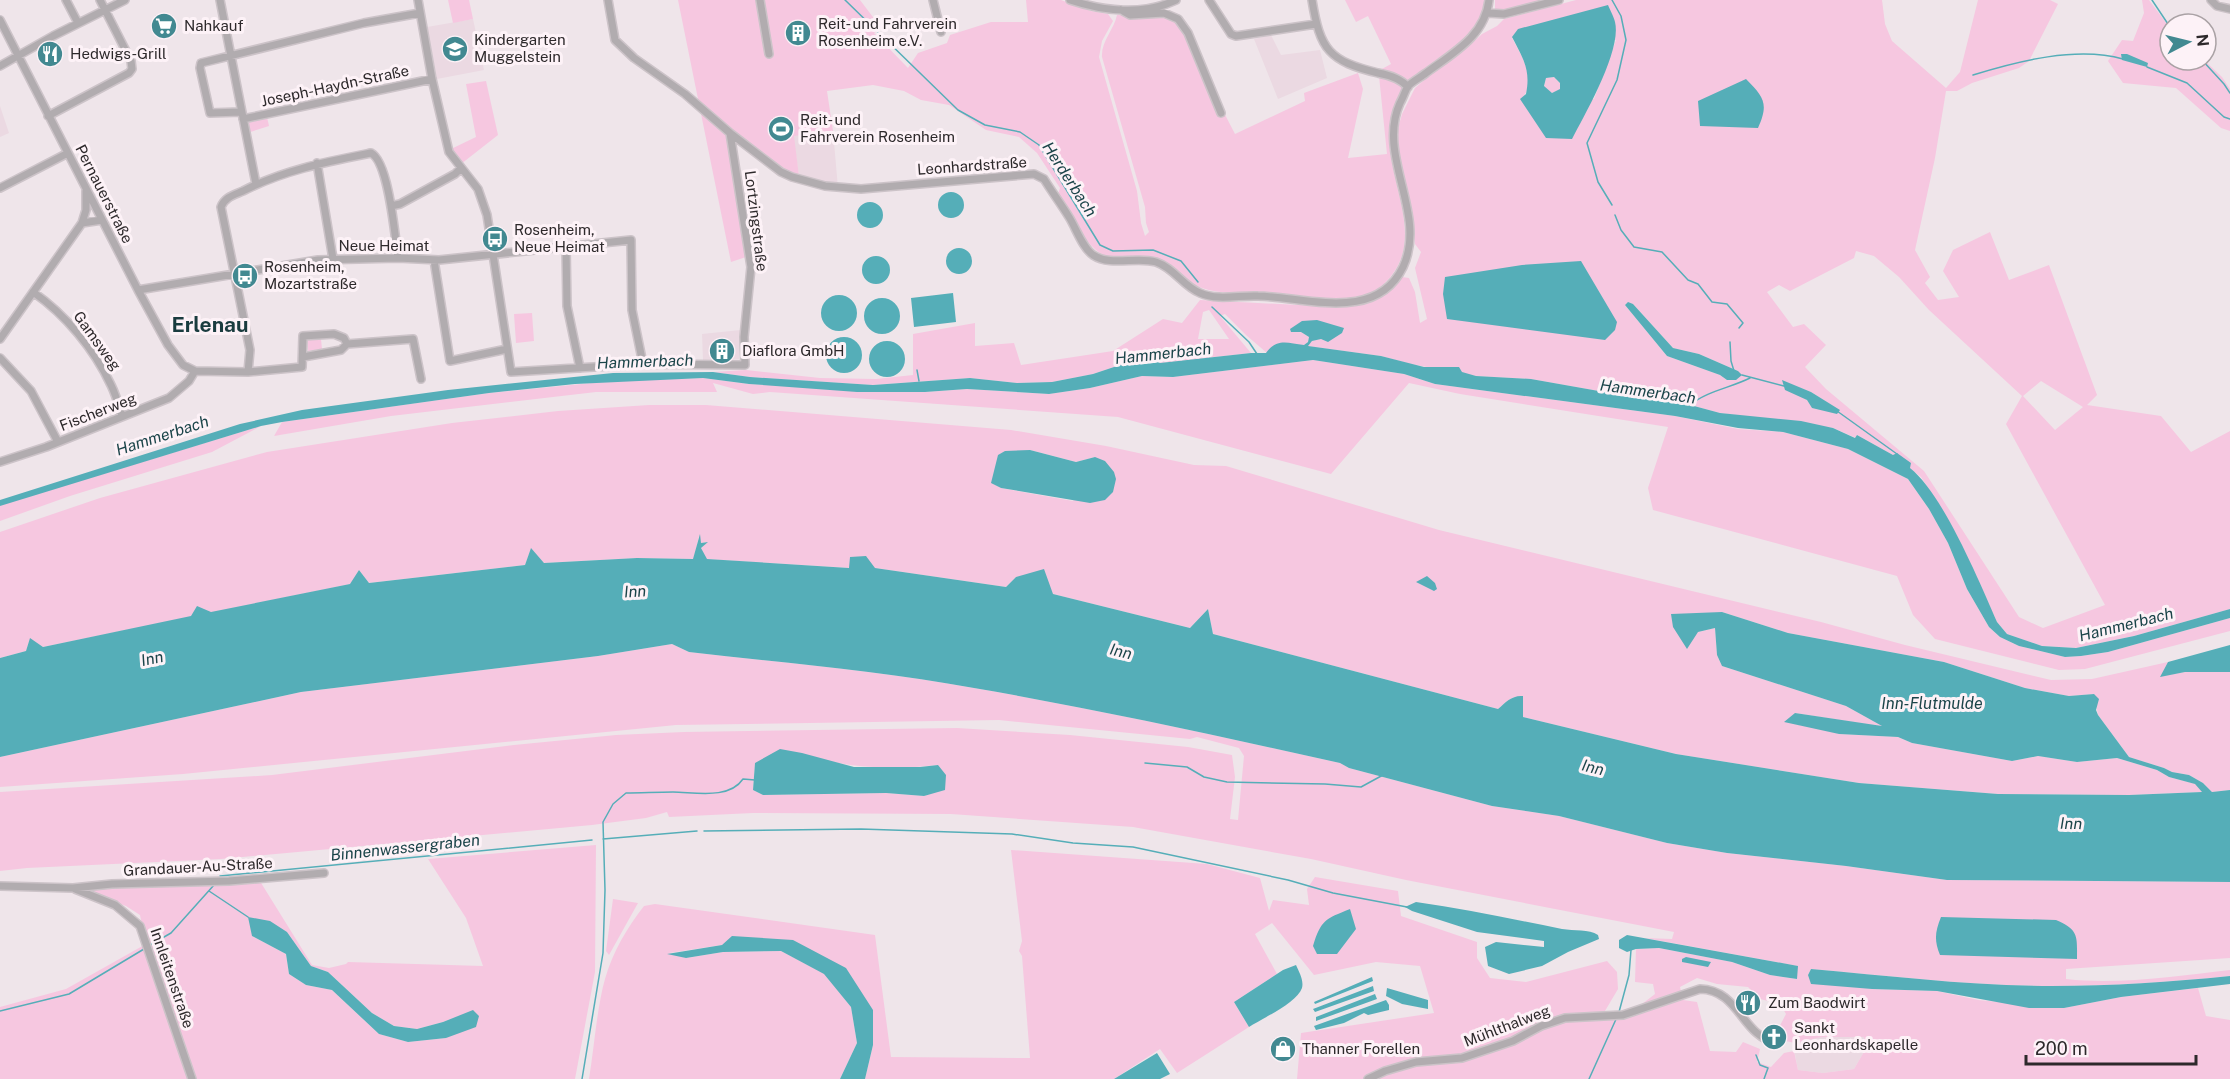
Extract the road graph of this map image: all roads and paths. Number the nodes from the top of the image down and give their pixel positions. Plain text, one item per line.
1 (66, 0) edge
2 (100, 0) edge
3 (125, 0) edge
4 (219, 0) edge
5 (418, 0) edge
6 (608, 0) edge
7 (760, 0) edge
8 (933, 0) edge
9 (1070, 0) edge
10 (1176, 0) edge
11 (1209, 0) edge
12 (1312, 0) edge
13 (1490, 0) edge
14 (1559, 0) edge
15 (2211, 0) edge
16 (2230, 9) edge
17 (105, 10) junction
18 (1121, 10) junction
19 (420, 13) junction
20 (1488, 14) junction
21 (0, 20) edge
22 (78, 23) junction
23 (1316, 24) junction
24 (941, 32) dead end
25 (769, 54) dead end
26 (19, 56) junction
27 (231, 56) junction
28 (0, 66) edge
29 (432, 79) junction
30 (1408, 87) junction
31 (1221, 113) dead end
32 (48, 116) junction
33 (242, 116) junction
34 (730, 133) junction
35 (68, 153) junction
36 (317, 163) junction
37 (460, 168) junction
38 (256, 184) junction
39 (0, 188) edge
40 (87, 189) junction
41 (391, 206) junction
42 (102, 220) junction
43 (82, 223) junction
44 (566, 248) junction
45 (494, 256) junction
46 (399, 258) junction
47 (333, 259) junction
48 (434, 260) junction
49 (235, 273) junction
50 (138, 290) junction
51 (33, 292) junction
52 (0, 339) edge
53 (347, 344) junction
54 (507, 349) junction
55 (303, 357) junction
56 (0, 358) edge
57 (643, 364) junction
58 (580, 368) junction
59 (195, 371) junction
60 (248, 372) junction
61 (420, 379) dead end
62 (122, 416) junction
63 (58, 442) junction
64 (0, 462) edge
65 (324, 873) dead end
66 (0, 886) edge
67 (73, 888) junction
68 (1777, 1043) dead end
69 (192, 1079) edge
70 (1368, 1079) edge

1 - 22 street
2 - 17 street
3 - 17 street
4 - 27 street
5 - 19 street
6 - 34 street, Leonhardstraße
7 - 25 street
8 - 24 street
9 - 18 street
10 - 18 street
11 - 23 street
12 - 23 street
13 - 20 street, Leonhardstraße
14 - 20 street
15 - 16 street
17 - 22 street
17 - 32 street
18 - 31 street
19 - 27 street
19 - 29 street
20 - 30 street, Leonhardstraße
21 - 26 street, Pernauerstraße
22 - 26 street
23 - 30 street
26 - 28 street
26 - 32 street, Pernauerstraße
27 - 33 street
27 - 33 street, Joseph-Haydn-Straße
29 - 33 street, Joseph-Haydn-Straße
29 - 37 street
30 - 34 street, Leonhardstraße
32 - 35 street, Pernauerstraße
33 - 38 street
34 - 57 street, Lortzingstraße
35 - 39 street
35 - 40 street, Pernauerstraße
36 - 38 street
36 - 41 street
36 - 47 street
37 - 41 street
37 - 45 street
38 - 49 street
40 - 42 street, Pernauerstraße
40 - 43 street
41 - 46 street
42 - 43 street
42 - 50 street, Pernauerstraße
43 - 51 street
44 - 45 street, Neue Heimat
44 - 57 street, Neue Heimat
44 - 58 street
45 - 48 street, Neue Heimat
45 - 54 street
46 - 47 street, Neue Heimat
46 - 48 street, Neue Heimat
47 - 49 street, Neue Heimat
48 - 54 street
49 - 50 street, Neue Heimat
49 - 60 street
50 - 59 street, Pernauerstraße
51 - 52 street
51 - 62 street, Gamsweg
53 - 55 street
53 - 55 street
53 - 61 street
54 - 58 street, Lortzingstraße
55 - 60 street
56 - 63 street
57 - 58 street, Lortzingstraße
59 - 60 street
59 - 62 street, Fischerweg
62 - 63 street, Fischerweg
63 - 64 street, Fischerweg
65 - 67 street, Grandauer-Au-Straße
66 - 67 street
67 - 69 street, Innleitenstraße
68 - 70 street, Mühlthalweg

